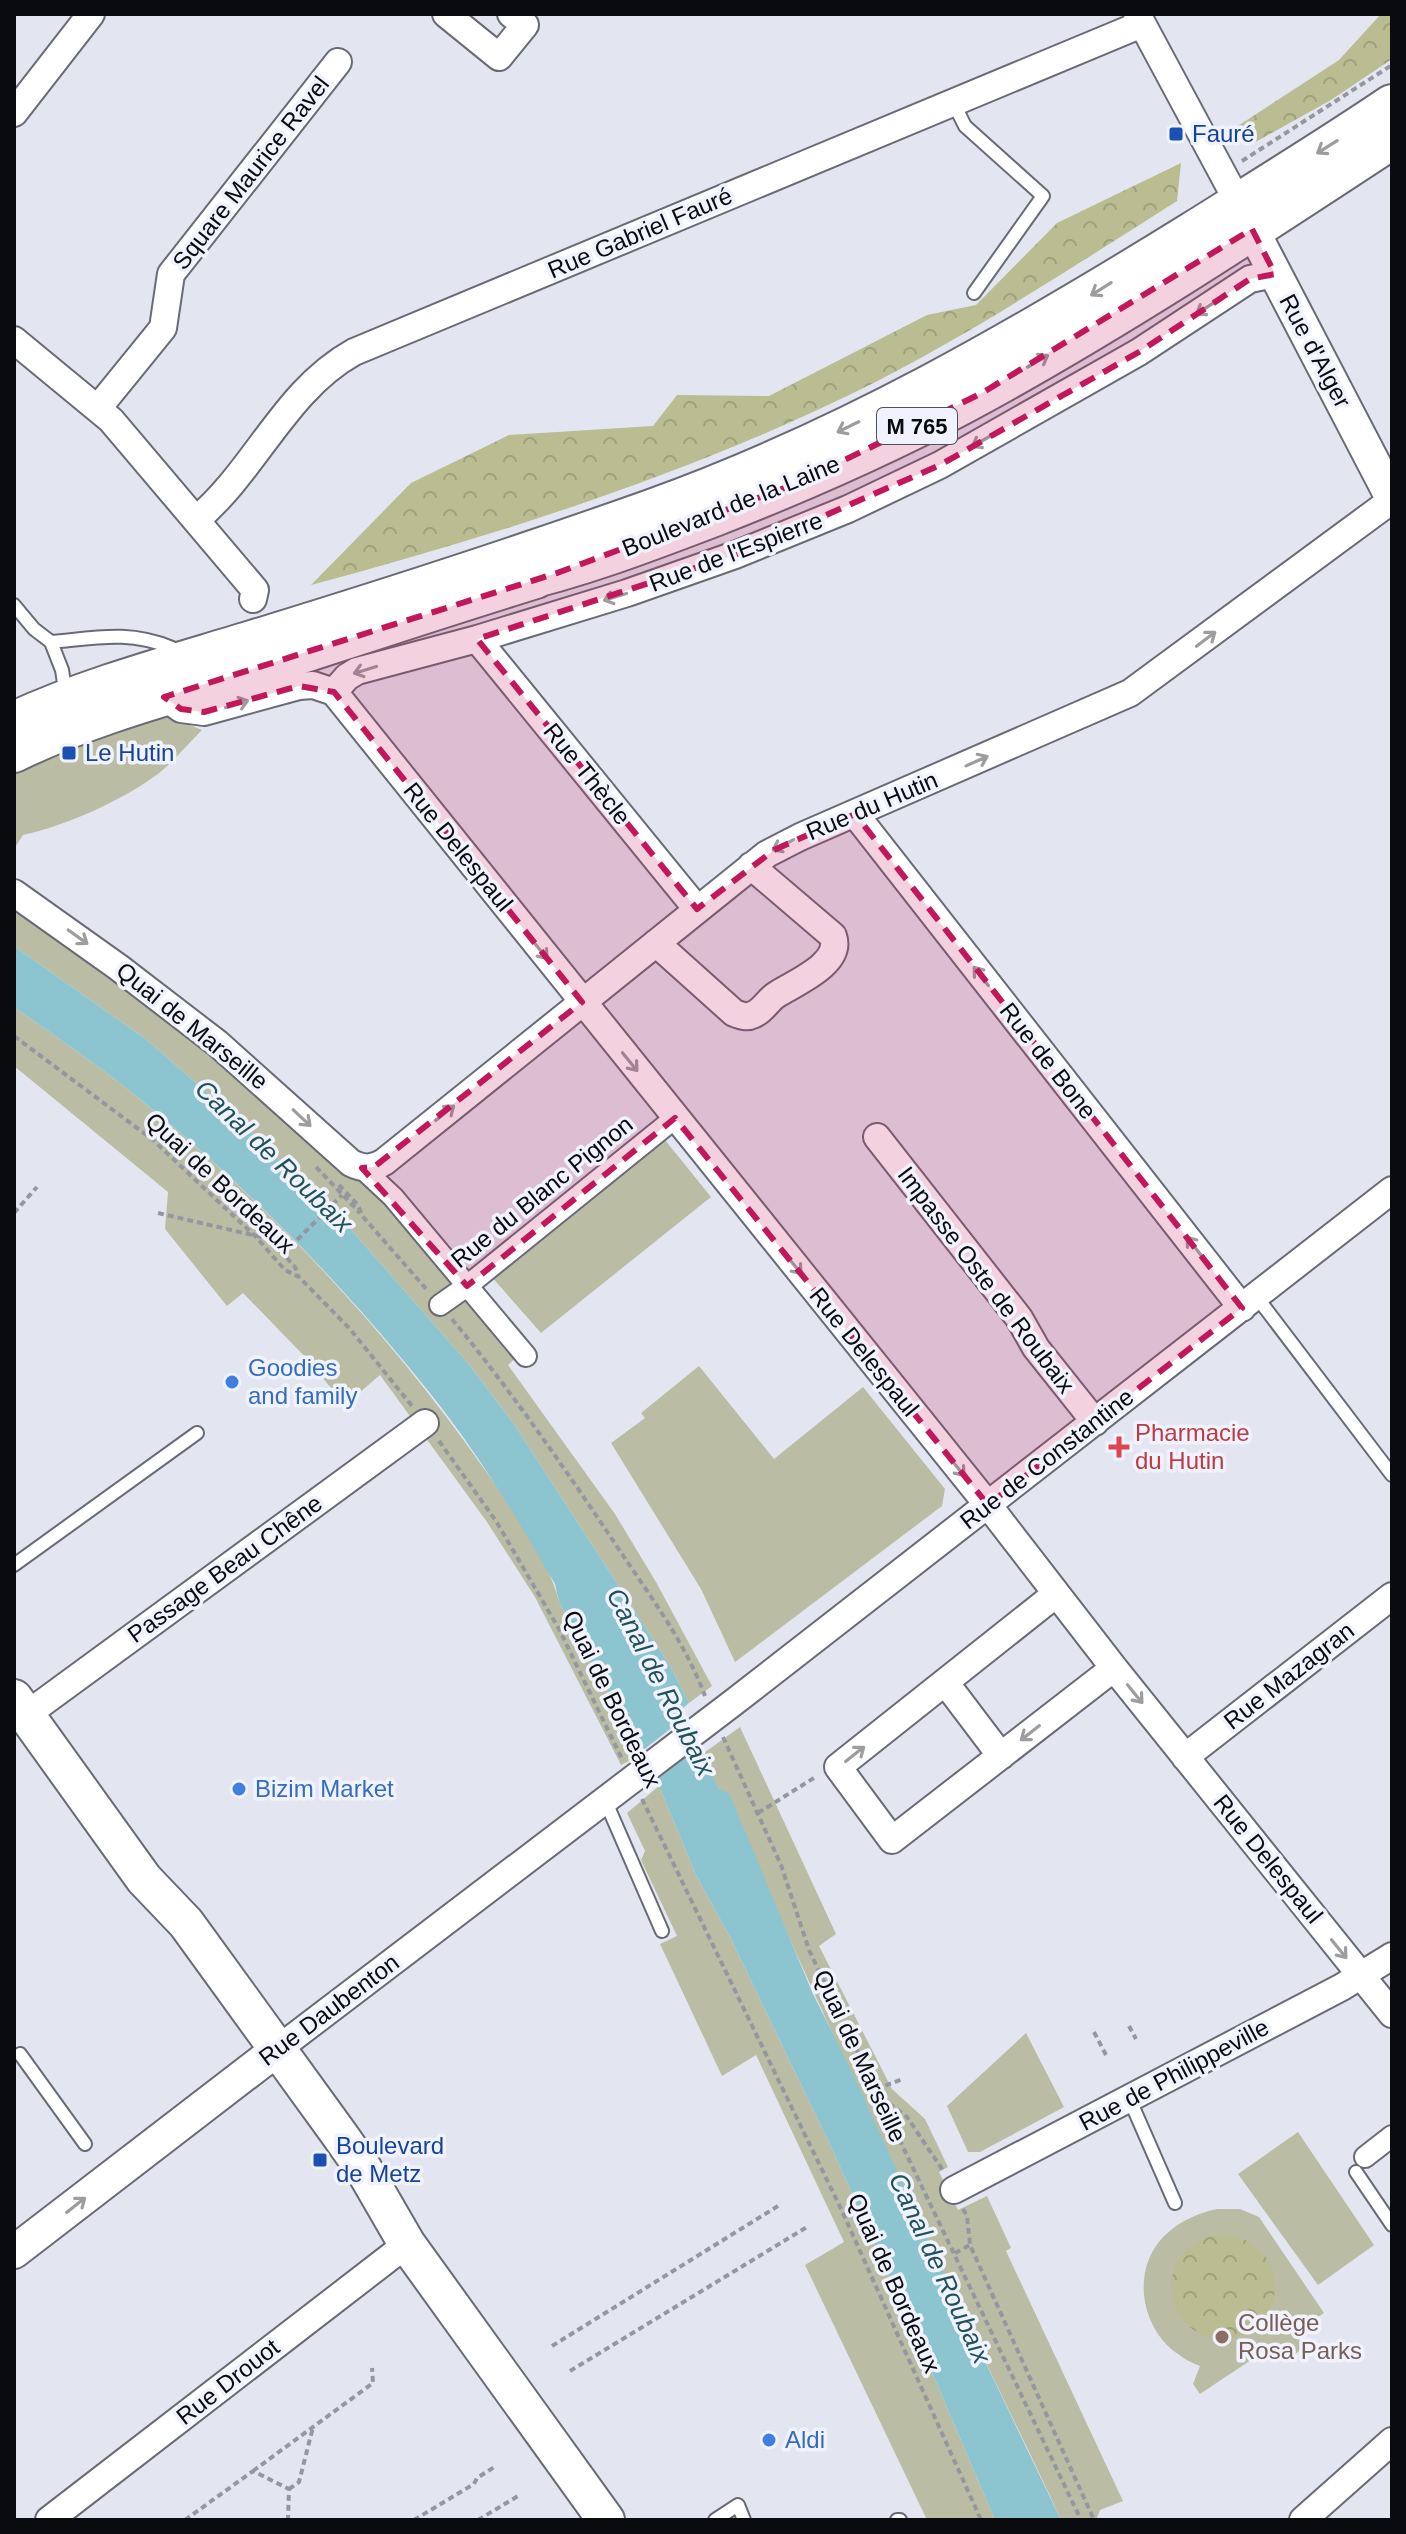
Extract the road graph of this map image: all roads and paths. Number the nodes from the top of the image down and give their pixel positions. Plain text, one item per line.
1 (91, 14) edge
2 (446, 14) edge
3 (511, 14) edge
4 (1140, 19) edge
5 (338, 62) dead end
6 (1392, 65) edge
7 (954, 104) junction
8 (1392, 105) edge
9 (14, 113) edge
10 (1392, 138) edge
11 (1237, 202) junction
12 (1275, 274) junction
13 (974, 293) dead end
14 (14, 340) edge
15 (98, 408) junction
16 (1392, 499) edge
17 (203, 529) junction
18 (564, 555) junction
19 (253, 599) dead end
20 (14, 605) edge
21 (477, 639) junction
22 (51, 642) junction
23 (172, 648) junction
24 (64, 683) junction
25 (334, 692) junction
26 (164, 697) junction
27 (14, 704) edge
28 (14, 722) edge
29 (14, 740) edge
30 (14, 754) edge
31 (855, 814) junction
32 (751, 866) junction
33 (14, 893) edge
34 (697, 909) junction
35 (656, 943) junction
36 (582, 1002) junction
37 (14, 1036) edge
38 (675, 1118) junction
39 (877, 1137) dead end
40 (307, 1157) dead end
41 (373, 1165) junction
42 (316, 1167) junction
43 (37, 1187) dead end
44 (1392, 1190) edge
45 (342, 1195) junction
46 (14, 1213) edge
47 (158, 1213) dead end
48 (364, 1218) junction
49 (256, 1237) junction
50 (283, 1254) junction
51 (299, 1277) junction
52 (467, 1286) junction
53 (1249, 1302) junction
54 (440, 1305) junction
55 (526, 1356) dead end
56 (1095, 1422) junction
57 (425, 1423) junction
58 (197, 1433) dead end
59 (1392, 1475) edge
60 (988, 1505) junction
61 (14, 1565) edge
62 (1056, 1594) junction
63 (1392, 1596) edge
64 (1114, 1668) junction
65 (945, 1682) junction
66 (20, 1706) edge
67 (707, 1722) junction
68 (1001, 1756) junction
69 (1185, 1757) junction
70 (838, 1767) junction
71 (638, 1774) junction
72 (605, 1800) junction
73 (758, 1813) junction
74 (662, 1931) dead end
75 (1392, 1956) edge
76 (1361, 1976) junction
77 (1392, 2014) edge
78 (1129, 2026) dead end
79 (1094, 2032) dead end
80 (1136, 2039) dead end
81 (20, 2054) dead end
82 (270, 2055) junction
83 (1106, 2055) dead end
84 (903, 2079) dead end
85 (876, 2089) junction
86 (879, 2096) junction
87 (1129, 2098) junction
88 (1392, 2136) edge
89 (85, 2144) dead end
90 (1360, 2165) joint
91 (954, 2190) junction
92 (1175, 2203) dead end
93 (778, 2206) dead end
94 (1392, 2225) edge
95 (807, 2227) dead end
96 (407, 2244) junction
97 (970, 2245) junction
98 (14, 2252) edge
99 (954, 2254) junction
100 (552, 2346) dead end
101 (372, 2368) dead end
102 (570, 2371) dead end
103 (313, 2427) junction
104 (1392, 2441) edge
105 (496, 2466) dead end
106 (253, 2471) junction
107 (289, 2489) junction
108 (518, 2496) dead end
109 (49, 2520) edge
110 (185, 2520) edge
111 (288, 2520) edge
112 (414, 2520) edge
113 (478, 2520) edge
114 (606, 2520) edge
115 (715, 2520) edge
116 (744, 2520) edge
117 (981, 2520) edge
118 (1081, 2520) edge
119 (1094, 2520) edge
120 (1303, 2520) edge

1 - 9 street
2 - 3 street
4 - 7 street, Rue Gabriel Fauré
4 - 11 street
5 - 15 street, Square Maurice Ravel
6 - 11 path
7 - 13 lane
7 - 17 street, Rue Gabriel Fauré
8 -> 11 main road, Boulevard de la Laine / M 765
10 - 11 main road, Boulevard de la Laine / M 765
11 - 12 street, Rue d'Alger
11 - 18 main road, Boulevard de la Laine / M 765
12 - 16 street, Rue d'Alger
12 -> 21 street, Rue de l'Espierre
14 - 15 street
15 - 17 street
31 -> 16 street, Rue du Hutin
17 - 19 street
18 - 23 main road, Boulevard de la Laine / M 765
18 - 26 main road, Boulevard de la Laine / M 765
18 - 28 main road
18 - 29 main road
20 - 22 lane
21 -> 25 street, Rue de l'Espierre
21 - 34 street, Rue Thècle
22 - 23 lane
22 - 24 lane
23 - 24 main road, Boulevard de la Laine / M 765
24 - 27 main road, Boulevard de la Laine / M 765
26 -> 25 street
25 -> 36 street, Rue Delespaul
26 - 30 main road, Boulevard de la Laine / M 765
31 -> 32 street, Rue du Hutin
53 -> 31 street, Rue de Bone
32 - 34 street, Rue du Hutin
32 - 35 street
33 -> 41 street, Quai de Marseille
34 - 35 street, Rue du Hutin
35 - 36 street, Rue du Hutin
36 -> 38 street, Rue Delespaul
41 -> 36 street, Rue du Hutin
37 - 49 path, Quai de Bordeaux
38 - 52 street, Rue du Blanc Pignon
38 -> 60 street, Rue Delespaul
39 - 56 street, Impasse Oste de Roubaix
40 - 42 path
41 - 52 street, Quai de Marseille
42 - 45 path
42 - 48 path
43 - 46 path
44 - 53 street, Rue de Constantine
45 - 48 path
45 - 50 path
47 - 49 path
48 - 54 path, Quai de Marseille
49 - 50 path
49 - 51 path, Quai de Bordeaux
50 - 51 path
51 - 57 path, Quai de Bordeaux
52 - 54 street, Rue du Blanc Pignon
52 - 55 street, Quai de Marseille
53 - 56 street, Rue de Constantine
53 - 59 lane
54 - 67 path, Quai de Marseille
56 - 60 street, Rue de Constantine
57 - 66 street, Passage Beau Chêne
57 - 71 path, Quai de Bordeaux
58 - 61 lane
60 - 62 street, Rue Delespaul
60 - 67 street, Rue de Constantine
62 - 64 street, Rue Delespaul
62 - 65 street
63 - 69 street, Rue Mazagran
64 -> 68 street
64 -> 69 street, Rue Delespaul
65 - 68 street
70 -> 65 street
66 - 82 main road
67 - 71 street, Rue de Constantine
67 - 73 path, Quai de Marseille
68 - 70 street
69 -> 76 street, Rue Delespaul
70 - 73 path
71 - 72 street, Rue Daubenton
71 - 117 path, Quai de Bordeaux
72 - 74 lane
72 - 82 street, Rue Daubenton
73 - 85 path, Quai de Marseille
75 - 76 street, Rue de Philippeville
76 - 77 street, Rue Delespaul
76 - 87 street, Rue de Philippeville
78 - 80 path
79 - 83 path
81 - 89 lane
82 - 96 main road
98 -> 82 street, Rue Daubenton
84 - 85 path
85 - 86 path, Quai de Marseille
86 - 91 path
86 - 99 path, Quai de Marseille
87 - 91 street, Rue de Philippeville
87 - 92 lane
88 - 90 street
90 - 94 lane
91 - 97 path
93 - 100 path
95 - 102 path
96 - 109 street, Rue Drouot
96 - 114 main road
97 - 99 path
97 - 119 path
99 - 118 path, Quai de Marseille
101 - 103 path
103 - 106 path
103 - 107 path
104 - 120 street
105 - 112 path
106 - 107 path
106 - 110 path
107 - 111 path
108 - 113 path
115 - 116 lane

